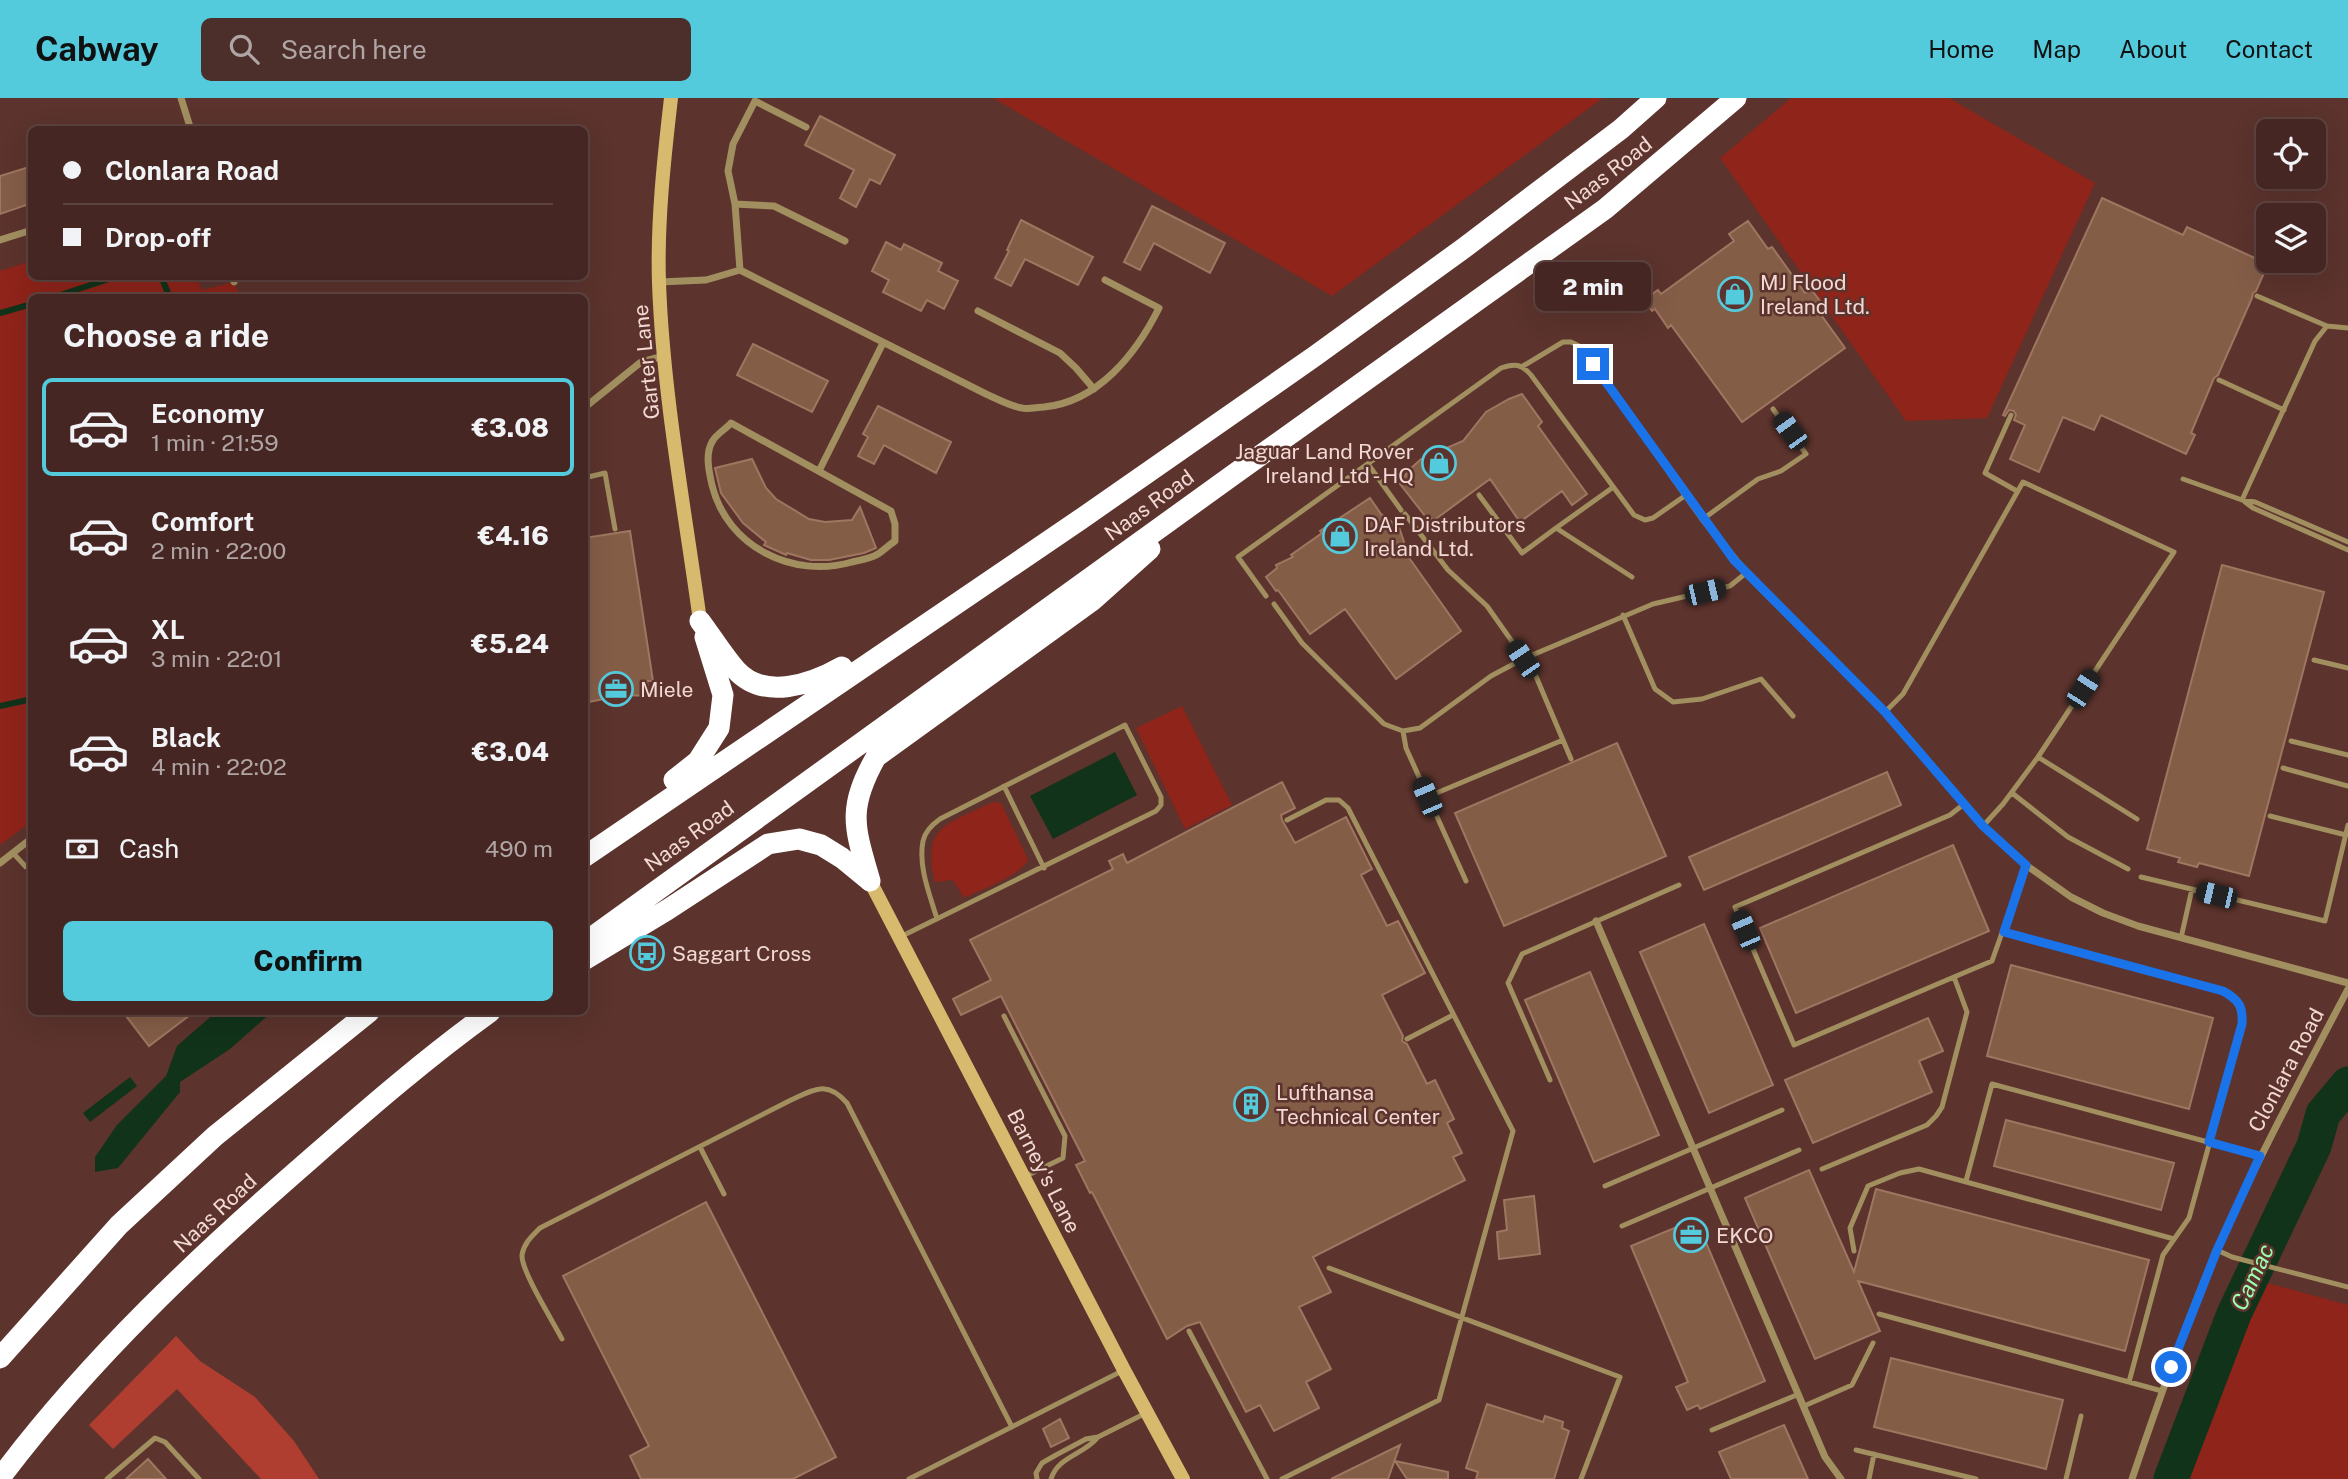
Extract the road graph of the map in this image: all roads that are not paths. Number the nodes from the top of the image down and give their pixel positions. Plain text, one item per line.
1 (181, 98) edge
2 (671, 98) edge
3 (1656, 98) edge
4 (1736, 98) edge
5 (190, 126) edge
6 (806, 127) dead end
7 (735, 204) junction
8 (28, 231) edge
9 (0, 240) edge
10 (845, 241) dead end
11 (740, 270) junction
12 (1105, 280) dead end
13 (659, 282) junction
14 (2257, 296) dead end
15 (978, 311) dead end
16 (2327, 326) junction
17 (2348, 328) edge
18 (883, 343) junction
19 (664, 356) junction
20 (1523, 366) junction
21 (2219, 380) dead end
22 (1094, 389) junction
23 (588, 405) edge
24 (1773, 409) dead end
25 (2284, 410) junction
26 (2011, 415) dead end
27 (1368, 464) junction
28 (819, 471) junction
29 (1671, 474) joint
30 (1233, 475) junction
31 (588, 477) edge
32 (2183, 479) dead end
33 (1612, 488) junction
34 (2017, 491) junction
35 (1479, 495) dead end
36 (1686, 495) junction
37 (2242, 500) junction
38 (1703, 519) junction
39 (1556, 528) junction
40 (615, 529) dead end
41 (2348, 542) edge
42 (2348, 550) edge
43 (1746, 573) junction
44 (1632, 577) dead end
45 (1266, 596) dead end
46 (962, 599) junction
47 (1274, 604) dead end
48 (1623, 615) junction
49 (701, 621) junction
50 (1523, 659) junction
51 (2314, 660) dead end
52 (2348, 668) edge
53 (1885, 712) junction
54 (1793, 716) dead end
55 (1403, 731) junction
56 (1563, 740) junction
57 (2291, 741) dead end
58 (2348, 755) edge
59 (2038, 758) junction
60 (1570, 759) dead end
61 (2283, 768) dead end
62 (1004, 786) junction
63 (2348, 786) edge
64 (2012, 793) junction
65 (1427, 797) junction
66 (1964, 804) junction
67 (2270, 816) dead end
68 (2137, 819) dead end
69 (1287, 820) dead end
70 (2348, 825) edge
71 (1983, 826) junction
72 (2346, 835) junction
73 (28, 841) edge
74 (588, 846) edge
75 (13, 853) junction
76 (588, 854) edge
77 (0, 863) edge
78 (2026, 865) junction
79 (28, 868) edge
80 (1044, 868) junction
81 (2127, 869) dead end
82 (2141, 877) dead end
83 (870, 881) junction
84 (1466, 881) dead end
85 (1679, 885) dead end
86 (2192, 889) junction
87 (937, 919) junction
88 (1596, 921) junction
89 (2004, 932) junction
90 (899, 938) junction
91 (2181, 938) junction
92 (588, 940) edge
93 (588, 958) edge
94 (1954, 977) junction
95 (2348, 983) edge
96 (2348, 989) edge
97 (365, 1015) edge
98 (486, 1015) edge
99 (493, 1015) edge
100 (1453, 1015) junction
101 (1004, 1016) dead end
102 (1406, 1039) dead end
103 (449, 1041) junction
104 (1550, 1080) dead end
105 (1782, 1110) dead end
106 (2209, 1142) junction
107 (700, 1147) junction
108 (1694, 1148) junction
109 (1799, 1150) dead end
110 (2260, 1156) junction
111 (1822, 1170) dead end
112 (1024, 1177) junction
113 (1966, 1181) junction
114 (1605, 1186) dead end
115 (1711, 1188) junction
116 (724, 1194) dead end
117 (119, 1225) junction
118 (1622, 1226) dead end
119 (2174, 1239) junction
120 (2217, 1250) junction
121 (1854, 1251) dead end
122 (1329, 1268) dead end
123 (2348, 1287) edge
124 (1879, 1314) dead end
125 (1462, 1318) junction
126 (1189, 1331) dead end
127 (562, 1339) dead end
128 (0, 1341) edge
129 (1872, 1343) dead end
130 (0, 1358) edge
131 (1124, 1370) junction
132 (2129, 1382) junction
133 (2162, 1391) junction
134 (1799, 1394) junction
135 (1804, 1406) junction
136 (1147, 1413) junction
137 (2081, 1416) dead end
138 (1012, 1427) junction
139 (1712, 1430) dead end
140 (1098, 1437) junction
141 (1856, 1450) dead end
142 (1874, 1454) junction
143 (1953, 1476) edge
144 (0, 1478) edge
145 (912, 1478) edge
146 (107, 1479) edge
147 (199, 1479) edge
148 (1037, 1479) edge
149 (1051, 1479) edge
150 (1184, 1479) edge
151 (1267, 1479) edge
152 (1282, 1479) edge
153 (1581, 1479) edge
154 (1841, 1479) edge
155 (1869, 1479) edge
156 (1976, 1479) edge
157 (2066, 1479) edge
158 (2132, 1479) edge

1 - 5 street
2 - 13 street, Garter Lane
3 - 46 highway, Naas Road
4 - 30 highway, Naas Road
6 - 7 street
7 - 10 street
7 - 11 street
8 - 9 street
11 - 13 street
11 - 18 street
12 - 22 street
13 - 19 street, Garter Lane
14 - 16 lane
15 - 22 street
16 - 17 lane
16 - 25 lane
18 - 22 street
18 - 28 street
19 - 23 street
19 - 49 street, Garter Lane
20 - 27 lane
20 - 29 lane
20 - 33 lane
21 - 25 lane
24 - 38 lane
25 - 37 lane
26 - 34 lane
27 - 45 lane
27 - 50 lane
28 - 28 street
29 - 36 street, Clonlara Road
30 - 83 highway
30 - 92 highway, Naas Road
31 - 40 lane
32 - 37 lane
33 - 36 lane
33 - 39 lane
34 - 53 lane
34 - 59 lane
35 - 39 lane
36 - 38 street, Clonlara Road
37 - 41 lane
37 - 42 lane
38 - 43 street, Clonlara Road
39 - 44 lane
43 - 48 lane
43 - 53 street, Clonlara Road
46 - 49 highway
46 - 76 highway, Naas Road
47 - 55 lane
48 - 50 lane
48 - 54 lane
49 - 74 highway
50 - 55 lane
50 - 56 lane
51 - 52 lane
53 - 66 street, Clonlara Road
55 - 65 lane
56 - 60 lane
56 - 65 lane
57 - 58 lane
59 - 64 lane
59 - 68 lane
61 - 63 lane
62 - 80 lane
62 - 80 lane
62 - 87 lane
64 - 71 lane
64 - 81 lane
65 - 84 lane
66 - 71 street, Clonlara Road
66 - 94 lane
67 - 72 lane
69 - 100 lane
70 - 72 lane
71 - 78 street, Clonlara Road
72 - 86 lane
73 - 75 street
75 - 77 street
75 - 79 lane
78 - 89 lane
78 - 91 street, Clonlara Road
80 - 87 lane
82 - 86 lane
83 - 90 street, Barney's Lane
83 - 93 highway
85 - 88 lane
86 - 91 lane
87 - 90 lane
88 - 104 lane
88 - 108 street
89 - 94 lane
89 - 106 lane
90 - 112 street, Barney's Lane
91 - 95 street, Clonlara Road
94 - 111 lane
96 - 110 street, Clonlara Road
97 - 117 highway
98 - 103 highway, Naas Road
99 - 103 highway
100 - 102 lane
100 - 125 lane
101 - 112 lane
103 - 144 highway, Naas Road
105 - 108 lane
106 - 110 lane
106 - 113 lane
106 - 119 lane
107 - 116 lane
107 - 127 lane
107 - 138 lane
108 - 114 lane
108 - 115 street
109 - 115 lane
110 - 120 street, Clonlara Road
112 - 131 street, Barney's Lane
113 - 119 lane
113 - 121 lane
115 - 118 lane
115 - 134 street
117 - 128 highway
117 - 130 highway
119 - 132 lane
120 - 123 lane
120 - 133 street, Clonlara Road
122 - 125 lane
124 - 132 lane
125 - 152 lane
125 - 153 lane
126 - 151 lane
129 - 135 lane
131 - 136 street, Barney's Lane
131 - 138 lane
132 - 133 lane
133 - 158 street, Clonlara Road
134 - 135 street
134 - 139 lane
135 - 154 street
136 - 140 lane
136 - 150 street, Barney's Lane
137 - 157 lane
138 - 145 lane
140 - 148 lane
140 - 149 lane
141 - 142 lane
142 - 143 lane
142 - 155 lane
143 - 156 lane
146 - 147 lane

